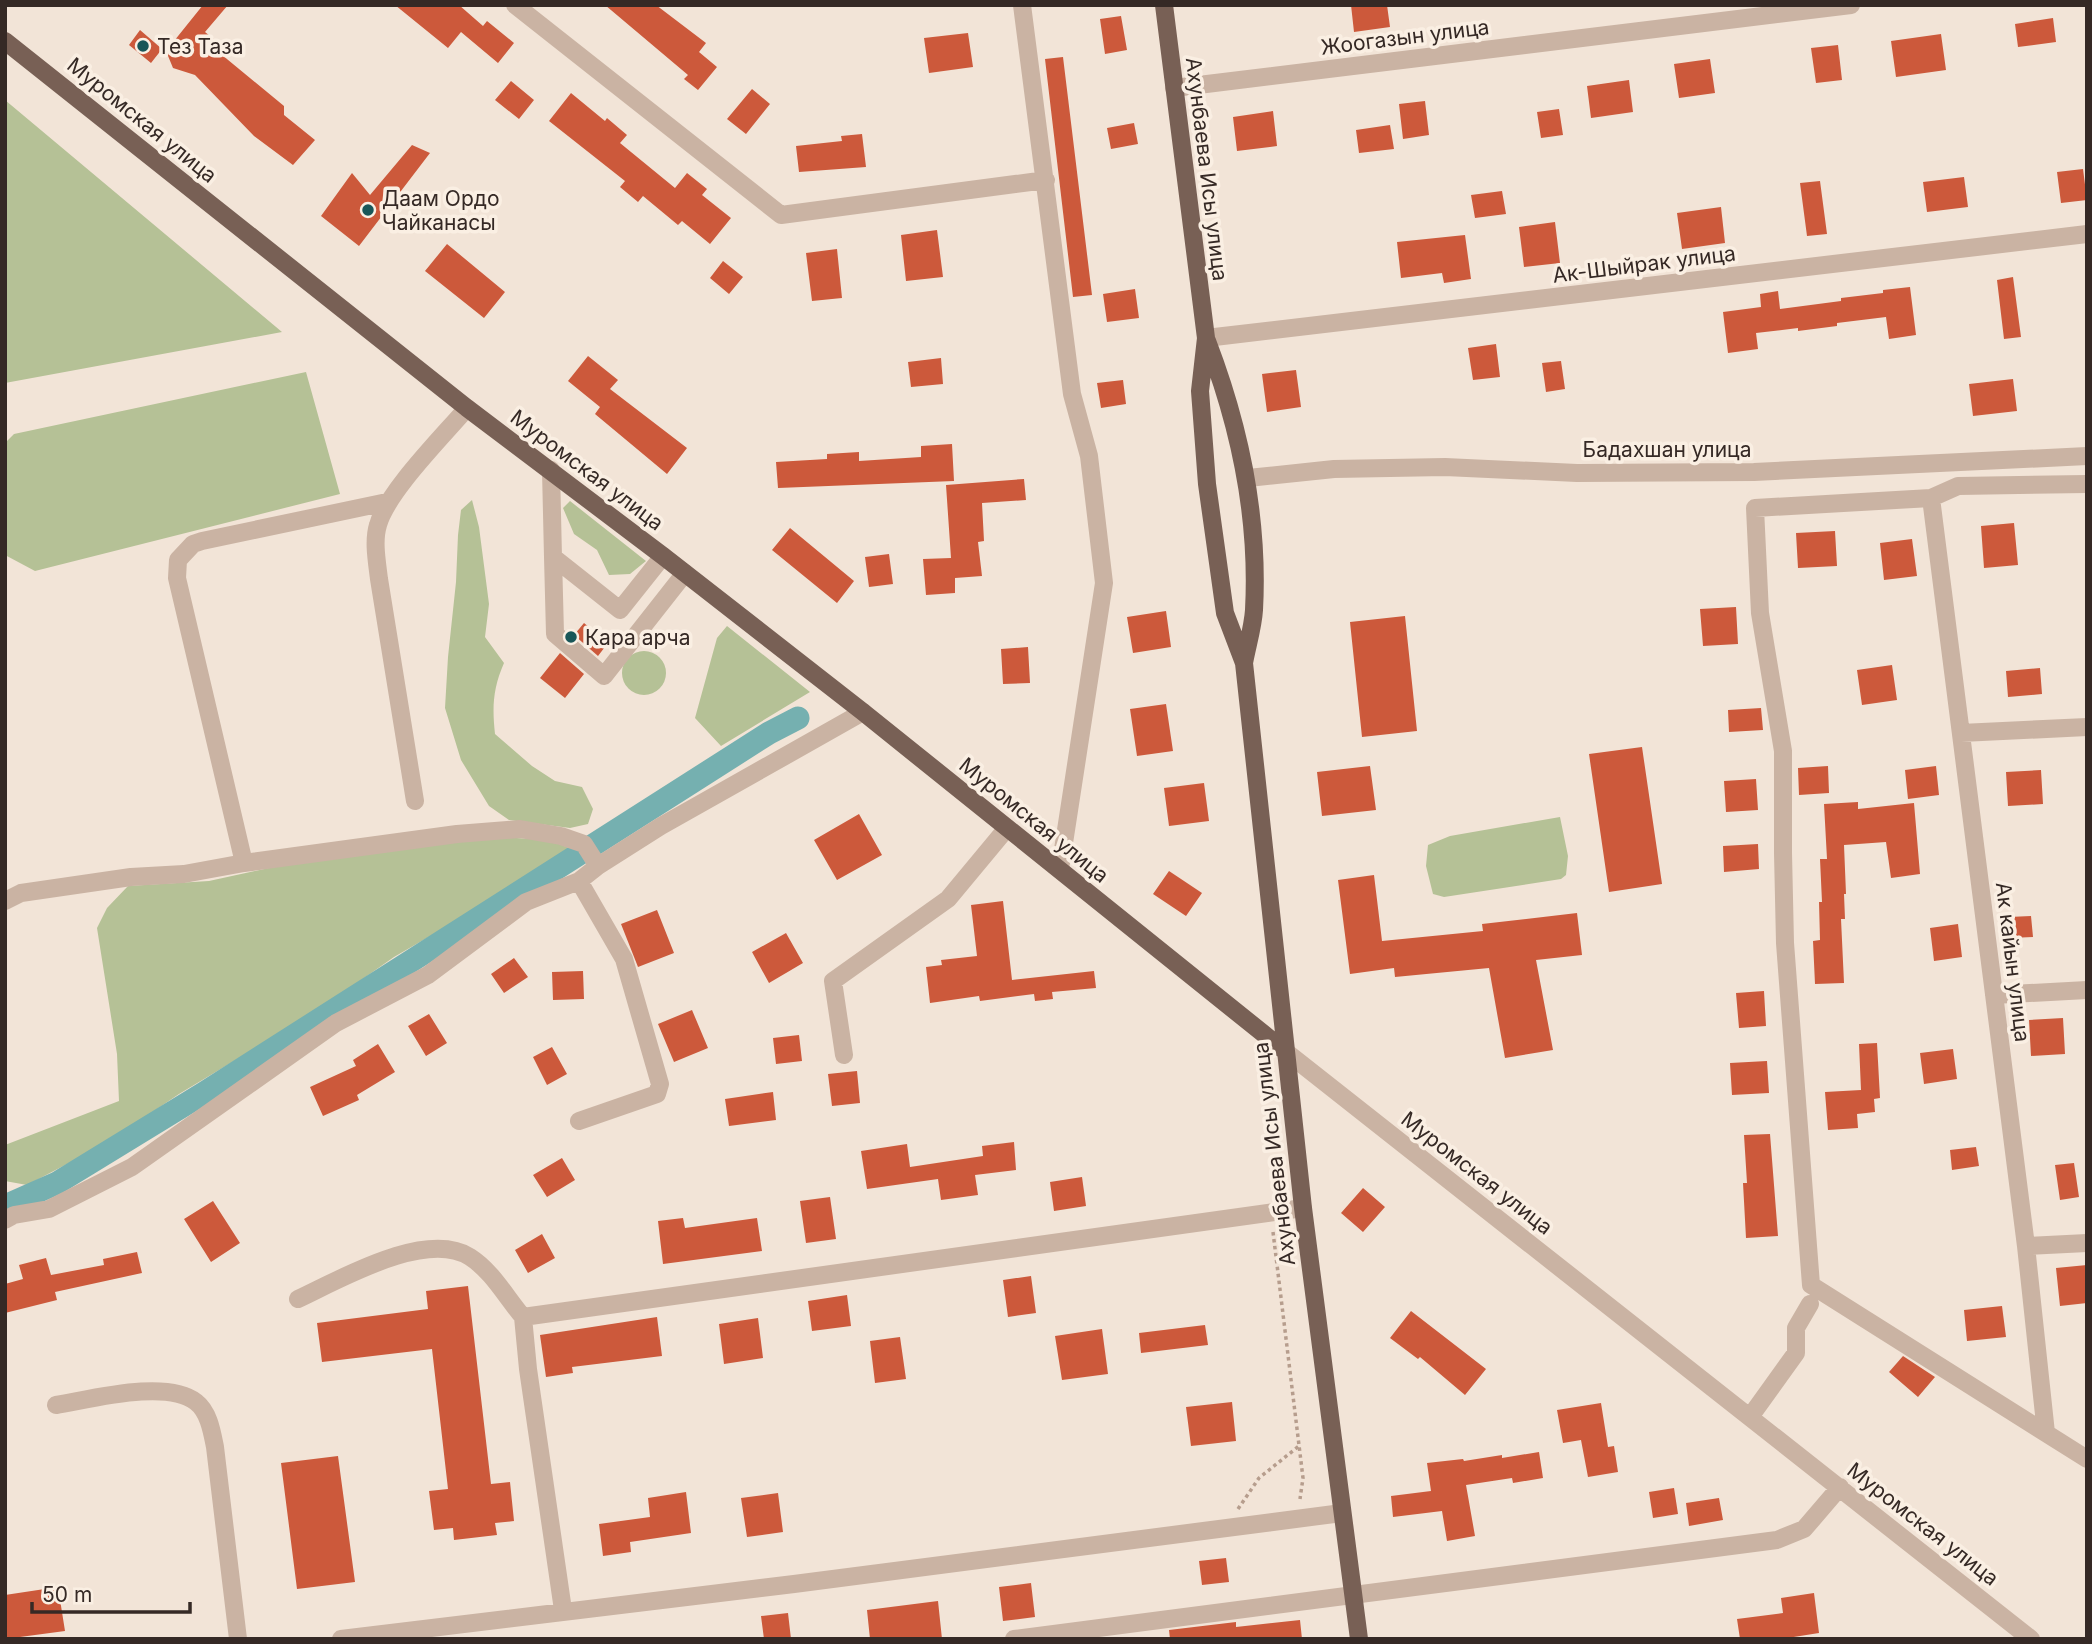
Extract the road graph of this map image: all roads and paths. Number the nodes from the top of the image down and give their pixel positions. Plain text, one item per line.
1 (515, 5) edge
2 (1022, 5) edge
3 (1164, 5) edge
4 (1851, 5) edge
5 (5, 41) edge
6 (1174, 88) junction
7 (1046, 180) junction
8 (2087, 234) edge
9 (1206, 338) junction
10 (467, 408) junction
11 (2087, 456) edge
12 (551, 470) junction
13 (1248, 478) junction
14 (2087, 484) edge
15 (1931, 498) junction
16 (387, 502) junction
17 (663, 556) junction
18 (553, 557) junction
19 (685, 573) junction
20 (1244, 663) junction
21 (863, 712) junction
22 (2087, 727) edge
23 (1961, 733) junction
24 (415, 801) dead end
25 (1007, 828) junction
26 (591, 855) junction
27 (244, 863) junction
28 (1060, 869) junction
29 (579, 881) junction
30 (5, 901) edge
31 (2087, 990) edge
32 (1994, 995) junction
33 (1285, 1051) junction
34 (845, 1055) dead end
35 (579, 1121) dead end
36 (1303, 1208) junction
37 (5, 1220) edge
38 (1272, 1227) dead end
39 (2087, 1242) edge
40 (2026, 1246) junction
41 (1811, 1284) junction
42 (1828, 1295) junction
43 (298, 1300) dead end
44 (1810, 1304) junction
45 (523, 1317) junction
46 (56, 1405) dead end
47 (1750, 1417) junction
48 (2046, 1433) junction
49 (1299, 1446) junction
50 (2087, 1459) edge
51 (1840, 1488) junction
52 (1300, 1507) dead end
53 (1342, 1513) junction
54 (1223, 1528) junction
55 (1353, 1594) junction
56 (563, 1610) junction
57 (479, 1630) edge
58 (238, 1639) edge
59 (341, 1639) edge
60 (1014, 1639) edge
61 (1359, 1639) edge
62 (2031, 1639) edge

1 - 7 street
2 - 7 street
3 - 6 main road, Ахунбаева Исы улица
4 - 6 street, Жоогазын улица
5 - 10 main road, Муромская улица
6 - 9 main road, Ахунбаева Исы улица
7 - 28 street
8 - 9 street, Ак-Шыйрак улица
9 - 13 main road, Ахунбаева Исы улица
9 - 20 main road, Ахунбаева Исы улица
10 - 12 main road, Муромская улица
10 - 16 street
11 - 13 street, Бадахшан улица
12 - 17 main road, Муромская улица
12 - 18 street
13 - 20 main road, Ахунбаева Исы улица
14 - 15 street
15 - 23 street, Ак кайын улица
15 - 41 street
16 - 24 street
16 - 27 street
17 - 18 street
17 - 19 main road, Муромская улица
18 - 19 street
19 - 21 main road, Муромская улица
20 - 33 main road, Ахунбаева Исы улица
21 - 25 main road, Муромская улица
21 - 26 street
22 - 23 street
23 - 32 street, Ак кайын улица
25 - 28 main road, Муромская улица
25 - 34 street
26 - 27 street
26 - 29 street
27 - 30 street
28 - 33 main road, Муромская улица
29 - 35 street
29 - 37 street
31 - 32 street
32 - 40 street, Ак кайын улица
33 - 36 main road, Ахунбаева Исы улица
33 - 47 street, Муромская улица
36 - 45 street
36 - 53 main road, Ахунбаева Исы улица
38 - 49 path
39 - 40 street
40 - 48 street, Ак кайын улица
41 - 42 street
41 - 44 street
42 - 44 street
42 - 48 street
43 - 45 street
44 - 47 street
45 - 56 street
46 - 58 street
47 - 51 street, Муромская улица
48 - 50 street
49 - 52 path
49 - 54 path
51 - 55 street
51 - 62 street, Муромская улица
53 - 54 street
53 - 55 main road, Ахунбаева Исы улица
54 - 56 street
55 - 60 street
55 - 61 main road, Ахунбаева Исы улица
56 - 57 street
57 - 59 street

